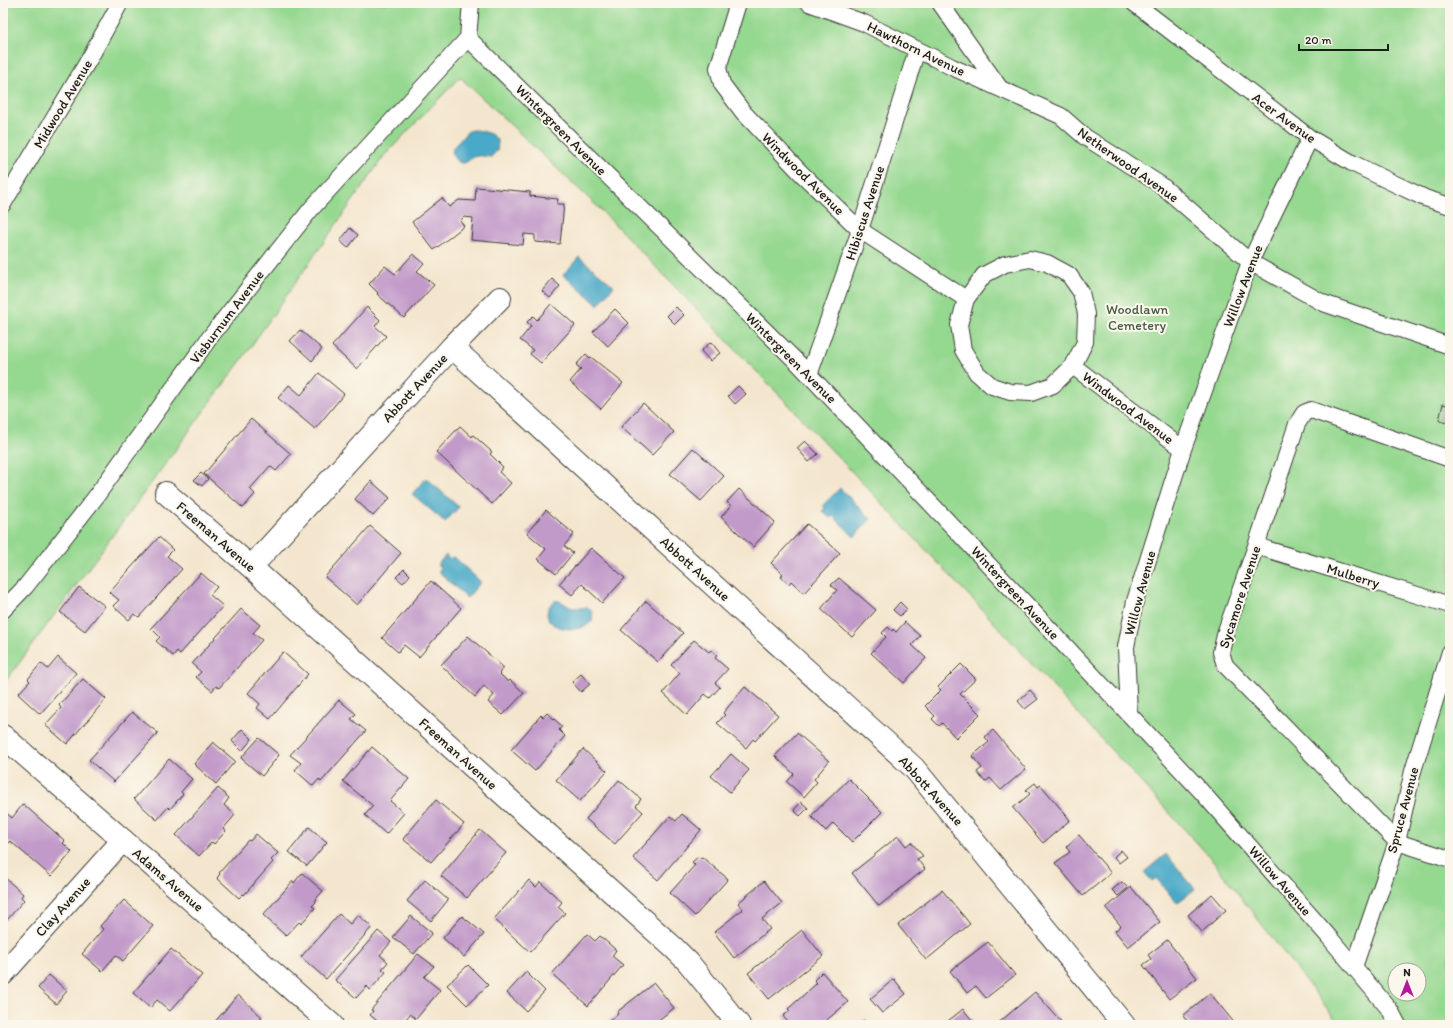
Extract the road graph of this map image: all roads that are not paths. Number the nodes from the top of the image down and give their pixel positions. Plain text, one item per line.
1 (120, 3) edge
2 (471, 3) edge
3 (738, 3) edge
4 (809, 3) edge
5 (940, 3) edge
6 (1134, 3) edge
7 (468, 38) junction
8 (917, 50) junction
9 (1000, 88) junction
10 (1310, 138) junction
11 (3, 204) edge
12 (1450, 206) edge
13 (860, 230) junction
14 (1250, 262) junction
15 (500, 298) dead end
16 (966, 299) junction
17 (1450, 346) edge
18 (452, 347) junction
19 (1073, 366) junction
20 (809, 375) junction
21 (1183, 449) junction
22 (1450, 459) edge
23 (166, 493) dead end
24 (1256, 546) junction
25 (251, 567) junction
26 (1450, 605) edge
27 (3, 610) edge
28 (1450, 652) edge
29 (1128, 714) junction
30 (3, 736) edge
31 (123, 840) junction
32 (1397, 842) junction
33 (1450, 859) edge
34 (1354, 967) junction
35 (3, 974) edge
36 (332, 1025) edge
37 (739, 1025) edge
38 (1124, 1025) edge
39 (1398, 1025) edge

1 - 11 lane, Midwood Avenue
2 - 7 lane
3 - 13 lane, Windwood Avenue
4 - 8 lane, Hawthorn Avenue
5 - 9 lane
6 - 10 lane, Acer Avenue
7 - 20 lane, Wintergreen Avenue
7 - 27 lane, Visburnum Avenue
8 - 9 lane, Hawthorn Avenue
8 - 13 lane, Hibiscus Avenue
9 - 14 lane, Netherwood Avenue
10 - 12 lane, Acer Avenue
10 - 14 lane, Willow Avenue
13 - 16 lane, Windwood Avenue
13 - 20 lane, Hibiscus Avenue
14 - 17 lane, Netherwood Avenue
14 - 21 lane, Willow Avenue
15 - 18 street
16 - 19 lane, Windwood Avenue
16 - 19 lane, Windwood Avenue
18 - 25 street, Abbott Avenue
18 - 38 street, Abbott Avenue
19 - 21 lane, Windwood Avenue
20 - 29 lane, Wintergreen Avenue
21 - 29 lane, Willow Avenue
22 - 24 lane, Sycamore Avenue
23 - 25 street, Freeman Avenue
24 - 26 lane, Mulberry
24 - 32 lane, Sycamore Avenue
25 - 37 street, Freeman Avenue
28 - 32 lane, Spruce Avenue
29 - 34 lane, Willow Avenue
30 - 31 street, Adams Avenue
31 - 35 street, Clay Avenue
31 - 36 street, Adams Avenue
32 - 33 lane, Sycamore Avenue
32 - 34 lane, Spruce Avenue
34 - 39 lane, Willow Avenue

